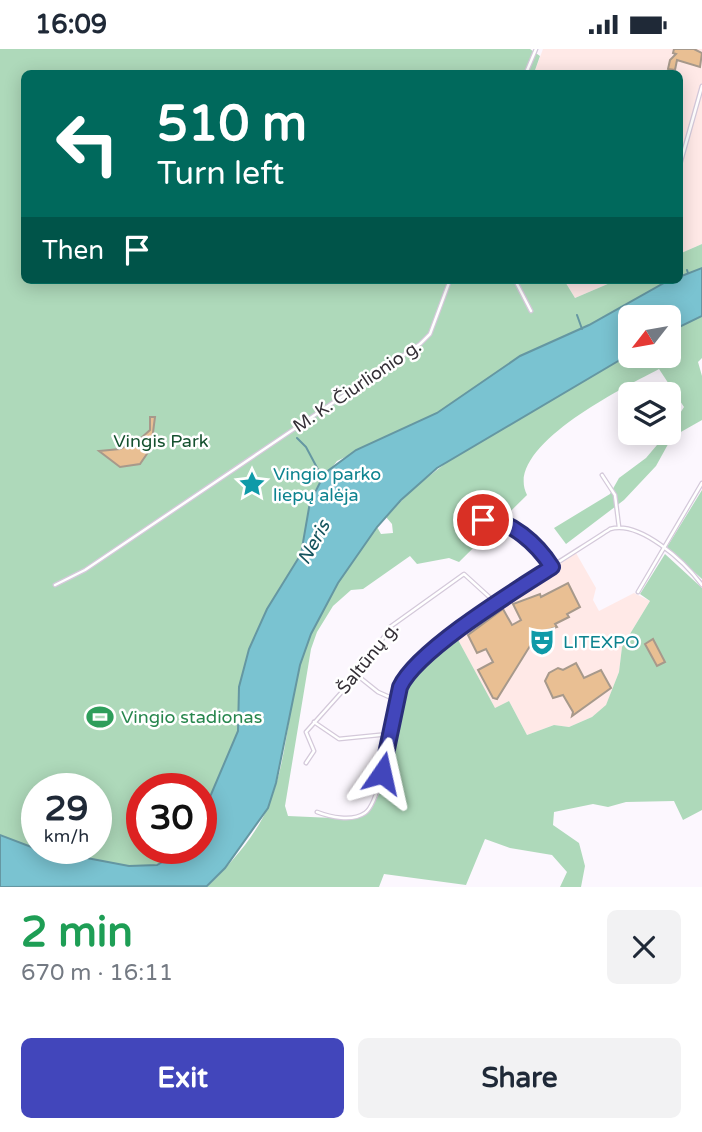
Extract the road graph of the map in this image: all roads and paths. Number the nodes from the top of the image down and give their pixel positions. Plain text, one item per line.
1 (536, 49) edge
2 (527, 70) edge
3 (702, 86) edge
4 (683, 154) edge
5 (449, 284) edge
6 (517, 284) edge
7 (531, 311) dead end
8 (602, 475) dead end
9 (702, 483) edge
10 (483, 520) dead end
11 (619, 527) junction
12 (663, 548) junction
13 (552, 567) junction
14 (55, 585) dead end
15 (702, 585) edge
16 (638, 592) dead end
17 (497, 604) junction
18 (357, 675) junction
19 (396, 700) junction
20 (314, 722) junction
21 (389, 734) junction
22 (306, 763) dead end
23 (317, 812) dead end

1 - 2 street
3 - 4 street
5 - 14 street, M. K. Čiurlionio g.
6 - 7 street
8 - 11 street
9 - 12 street
10 - 13 street
11 - 12 street
11 - 13 street
12 - 15 street
12 - 16 street
13 - 17 street
17 - 18 street, Šaltūnų g.
17 - 19 street
18 - 19 street
18 - 20 street, Šaltūnų g.
19 - 21 street
20 - 21 street
20 - 22 street
21 - 23 street

